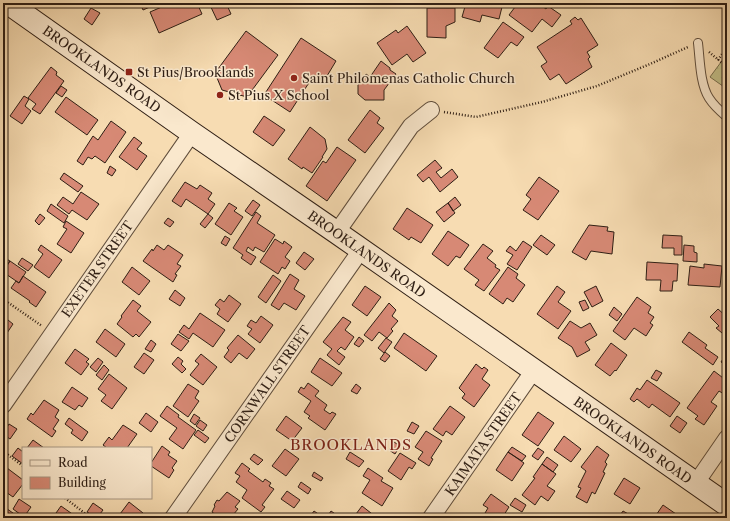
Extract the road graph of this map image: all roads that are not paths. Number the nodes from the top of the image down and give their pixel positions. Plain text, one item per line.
1 (8, 3) edge
2 (698, 43) road end
3 (431, 110) road end
4 (727, 117) edge
5 (192, 133) junction
6 (336, 232) junction
7 (361, 250) junction
8 (534, 370) junction
9 (3, 405) edge
10 (727, 438) edge
11 (696, 483) junction
12 (727, 505) edge
13 (173, 518) edge
14 (431, 518) edge

1 - 5 street, BROOKLANDS ROAD
2 - 4 lane
3 - 6 street
5 - 6 street, BROOKLANDS ROAD
5 - 9 street, EXETER STREET
6 - 7 street, BROOKLANDS ROAD
7 - 8 street, BROOKLANDS ROAD
7 - 13 street, CORNWALL STREET
8 - 11 street, BROOKLANDS ROAD
8 - 14 street, KAIMATA STREET
10 - 11 street
11 - 12 street, BROOKLANDS ROAD

